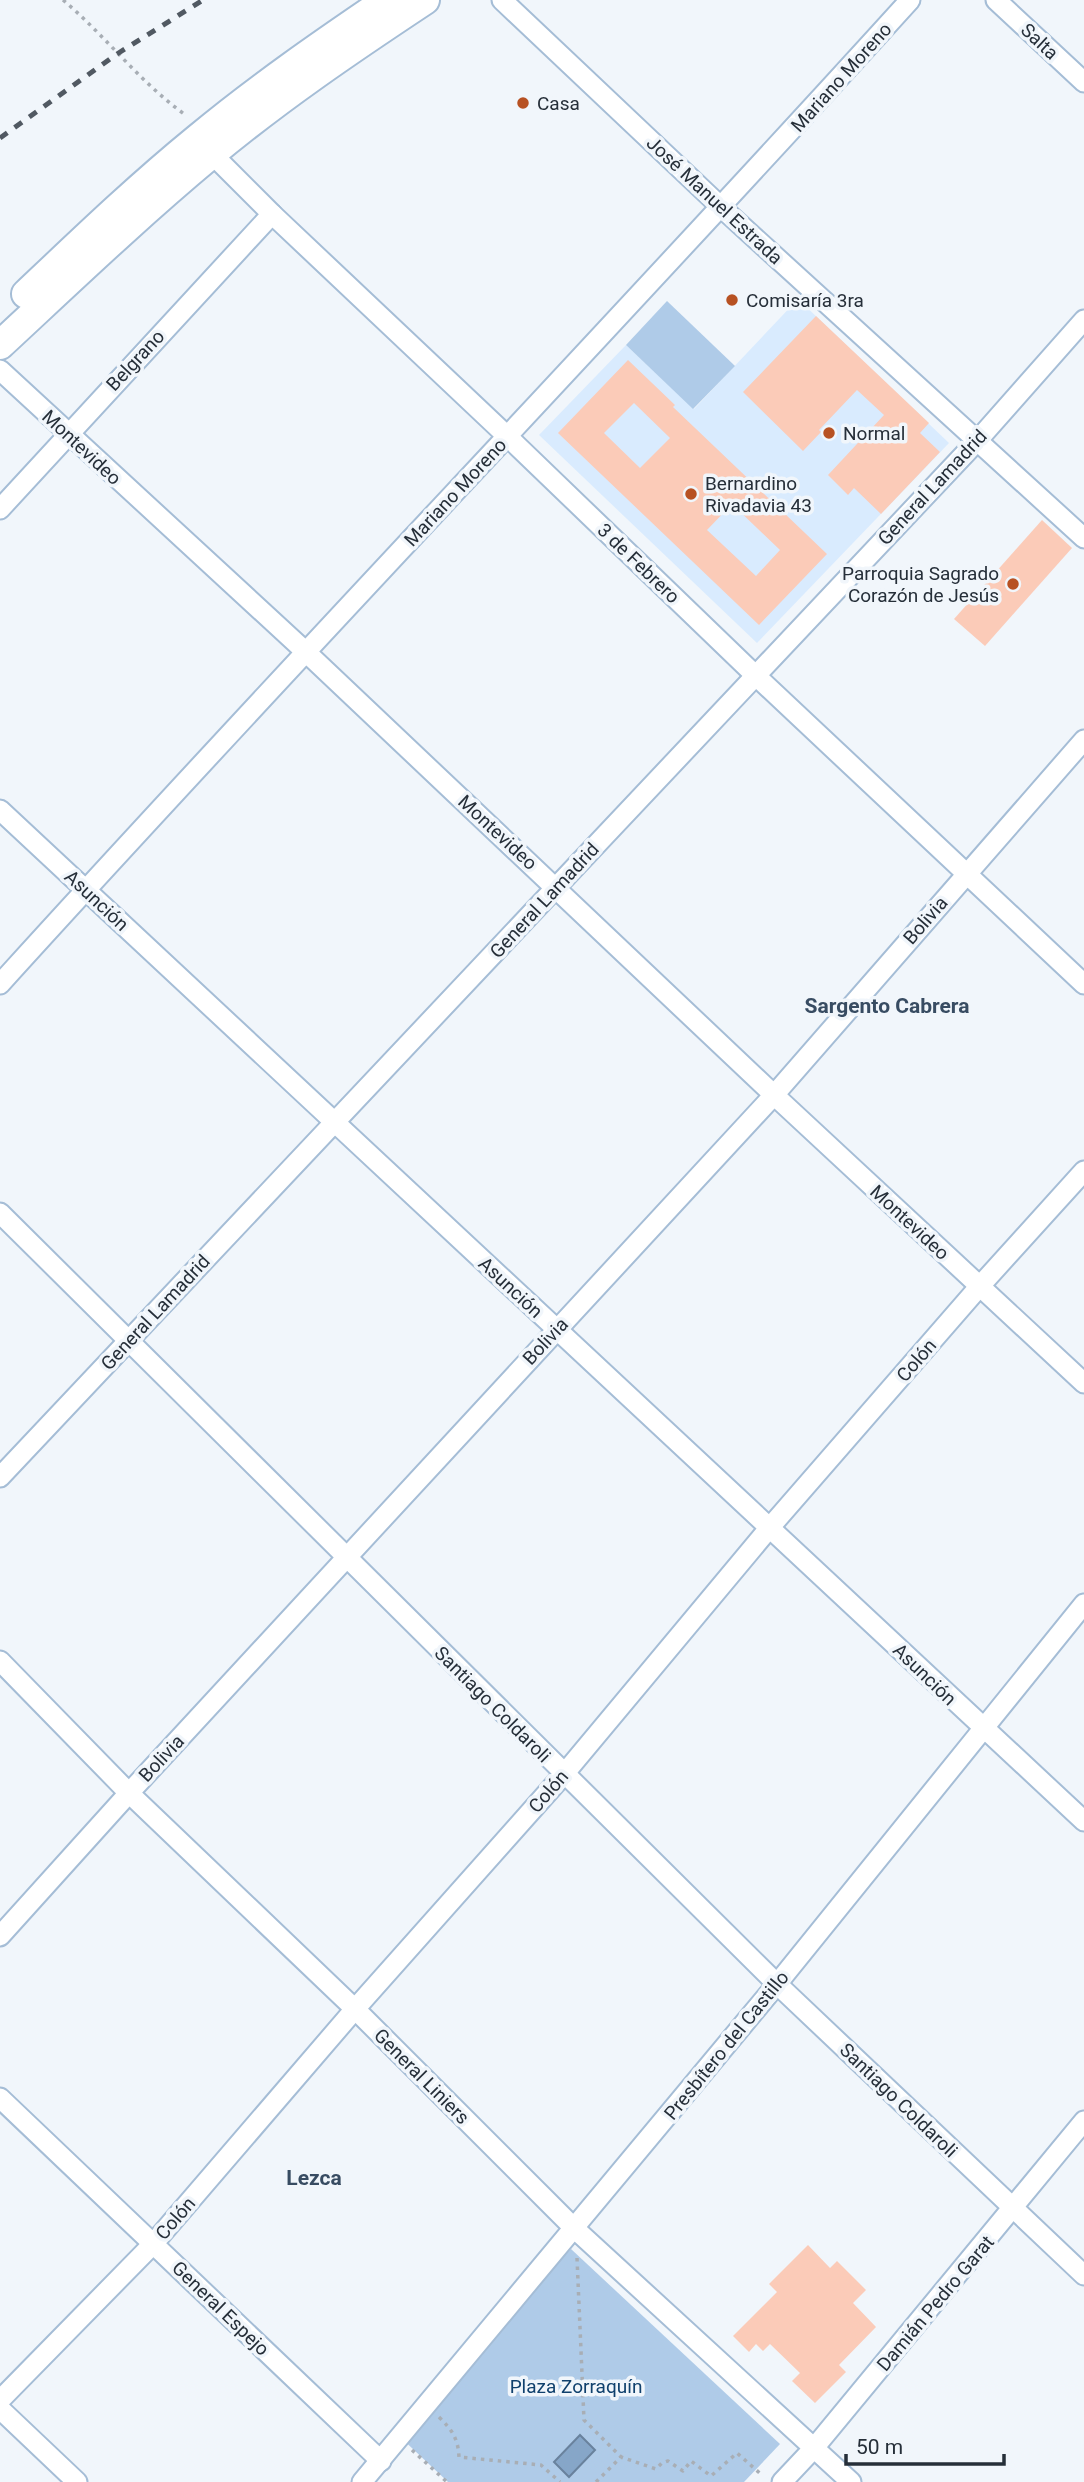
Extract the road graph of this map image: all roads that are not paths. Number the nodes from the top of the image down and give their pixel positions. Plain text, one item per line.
1 (387, 0) edge
2 (425, 0) edge
3 (502, 0) edge
4 (910, 0) edge
5 (996, 0) edge
6 (1084, 82) edge
7 (201, 138) junction
8 (722, 208) junction
9 (272, 214) junction
10 (0, 319) edge
11 (1084, 320) edge
12 (0, 345) edge
13 (0, 370) edge
14 (67, 434) junction
15 (508, 436) junction
16 (976, 441) junction
17 (0, 509) edge
18 (1084, 538) edge
19 (307, 653) junction
20 (755, 676) junction
21 (1084, 740) edge
22 (0, 810) edge
23 (965, 875) junction
24 (557, 887) junction
25 (86, 890) junction
26 (0, 984) edge
27 (1084, 984) edge
28 (774, 1095) junction
29 (334, 1122) junction
30 (1084, 1171) edge
31 (0, 1213) edge
32 (979, 1287) junction
33 (556, 1329) junction
34 (128, 1340) junction
35 (1084, 1384) edge
36 (0, 1477) edge
37 (771, 1527) junction
38 (346, 1559) junction
39 (1084, 1604) edge
40 (0, 1661) edge
41 (982, 1728) junction
42 (564, 1774) junction
43 (129, 1793) junction
44 (1084, 1821) edge
45 (0, 1936) edge
46 (777, 1984) junction
47 (355, 2009) junction
48 (0, 2098) edge
49 (1084, 2121) edge
50 (1013, 2209) junction
51 (575, 2229) junction
52 (153, 2244) junction
53 (1084, 2275) edge
54 (0, 2400) edge
55 (0, 2409) edge
56 (814, 2448) junction
57 (381, 2461) junction
58 (77, 2482) edge
59 (362, 2482) edge
60 (782, 2482) edge
61 (851, 2482) edge

1 - 7 main road
2 - 7 main road
3 - 8 street, José Manuel Estrada
4 - 8 street, Mariano Moreno
5 - 6 street, Salta
7 - 9 street, 3 de Febrero
7 - 10 main road
7 - 12 main road
8 - 15 street, Mariano Moreno
8 - 16 street, José Manuel Estrada
9 - 14 street, Belgrano
9 - 15 street, 3 de Febrero
11 - 16 street, General Lamadrid
13 - 14 street, Montevideo
14 - 17 street, Belgrano
14 - 19 street, Montevideo
15 - 19 street, Mariano Moreno
15 - 20 street, 3 de Febrero
16 - 18 street, José Manuel Estrada
16 - 20 street, General Lamadrid
19 - 24 street, Montevideo
19 - 25 street, Mariano Moreno
20 - 23 street, 3 de Febrero
20 - 24 street, General Lamadrid
21 - 23 street, Bolivia
22 - 25 street, Asunción
23 - 27 street, 3 de Febrero
23 - 28 street, Bolivia
24 - 28 street, Montevideo
24 - 29 street, General Lamadrid
25 - 26 street, Mariano Moreno
25 - 29 street, Asunción
28 - 32 street, Montevideo
28 - 33 street, Bolivia
29 - 33 street, Asunción
29 - 34 street, General Lamadrid
30 - 32 street, Colón
31 - 34 street, Santiago Coldaroli
32 - 35 street, Montevideo
32 - 37 street, Colón
33 - 37 street, Asunción
33 - 38 street, Bolivia
34 - 36 street, General Lamadrid
34 - 38 street, Santiago Coldaroli
37 - 41 street, Asunción
37 - 42 street, Colón
38 - 42 street, Santiago Coldaroli
38 - 43 street, Bolivia
39 - 41 street, Presbítero del Castillo
40 - 43 street, General Liniers
41 - 44 street, Asunción
41 - 46 street, Presbítero del Castillo
42 - 46 street, Santiago Coldaroli
42 - 47 street, Colón
43 - 45 street, Bolivia
43 - 47 street, General Liniers
46 - 50 street, Santiago Coldaroli
46 - 51 street, Presbítero del Castillo
47 - 51 street, General Liniers
47 - 52 street, Colón
48 - 52 street, General Espejo
49 - 50 street, Damián Pedro Garat
50 - 53 street, Santiago Coldaroli
50 - 56 street, Damián Pedro Garat
51 - 56 street, General Liniers
51 - 57 street, Presbítero del Castillo
52 - 54 street, Colón
52 - 57 street, General Espejo
55 - 58 street
56 - 60 street, Damián Pedro Garat
56 - 61 street, General Liniers
57 - 59 street, Presbítero del Castillo

